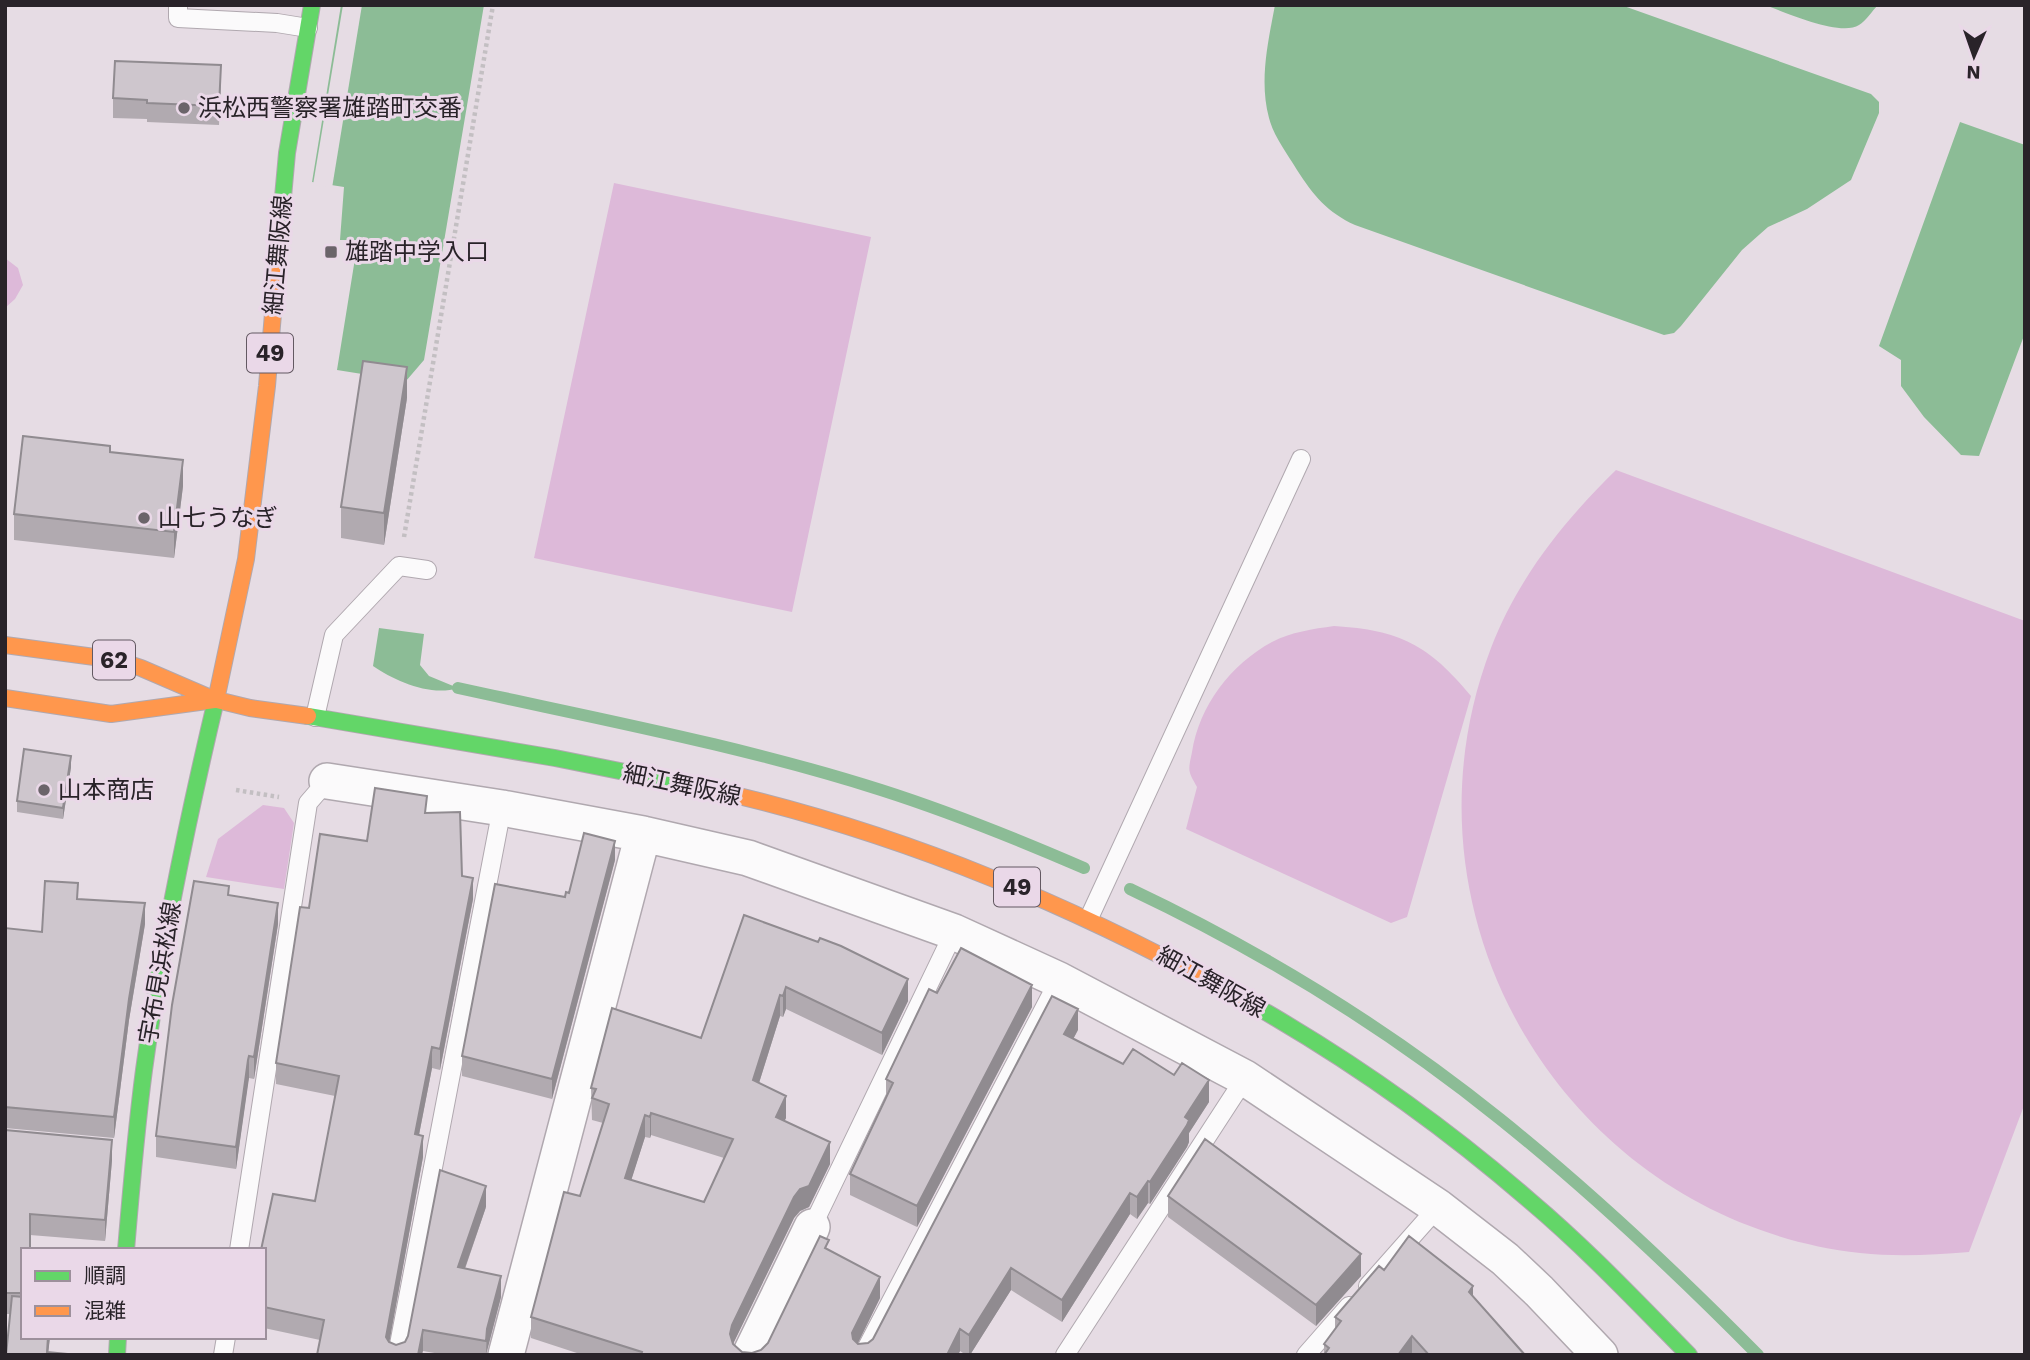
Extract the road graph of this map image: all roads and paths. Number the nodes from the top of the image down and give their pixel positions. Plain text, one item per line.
1 (178, 5) edge
2 (312, 5) edge
3 (493, 5) edge
4 (308, 28) junction
5 (1301, 459) dead end
6 (399, 566) junction
7 (427, 570) dead end
8 (5, 645) edge
9 (5, 698) edge
10 (216, 700) junction
11 (315, 718) junction
12 (236, 790) dead end
13 (317, 792) junction
14 (502, 808) junction
15 (643, 834) junction
16 (1088, 918) junction
17 (954, 932) junction
18 (1059, 980) junction
19 (1245, 1078) junction
20 (1438, 1208) junction
21 (812, 1227) joint
22 (126, 1248) edge
23 (239, 1248) edge
24 (1592, 1352) edge
25 (397, 1355) edge
26 (506, 1355) edge
27 (750, 1355) edge
28 (863, 1355) edge
29 (1065, 1355) edge
30 (1306, 1355) edge
31 (1689, 1355) edge

1 - 4 lane
2 - 4 main road, 細江舞阪線 / 49
3 - 6 path
4 - 10 main road, 細江舞阪線 / 49
5 - 16 lane
6 - 7 lane
6 - 11 lane
8 - 10 main road, 62
9 - 10 main road, 62
10 - 11 main road, 細江舞阪線 / 49
10 - 22 main road, 宇布見浜松線
11 - 16 main road, 細江舞阪線 / 49
12 - 13 path
13 - 14 street
13 - 23 lane
14 - 15 street
14 - 25 lane
15 - 17 street
15 - 26 street
16 - 31 main road, 細江舞阪線 / 49
17 - 18 street
17 - 21 lane
18 - 19 street
18 - 28 lane
19 - 20 street
19 - 29 lane
20 - 24 street
20 - 30 lane
21 - 27 street

